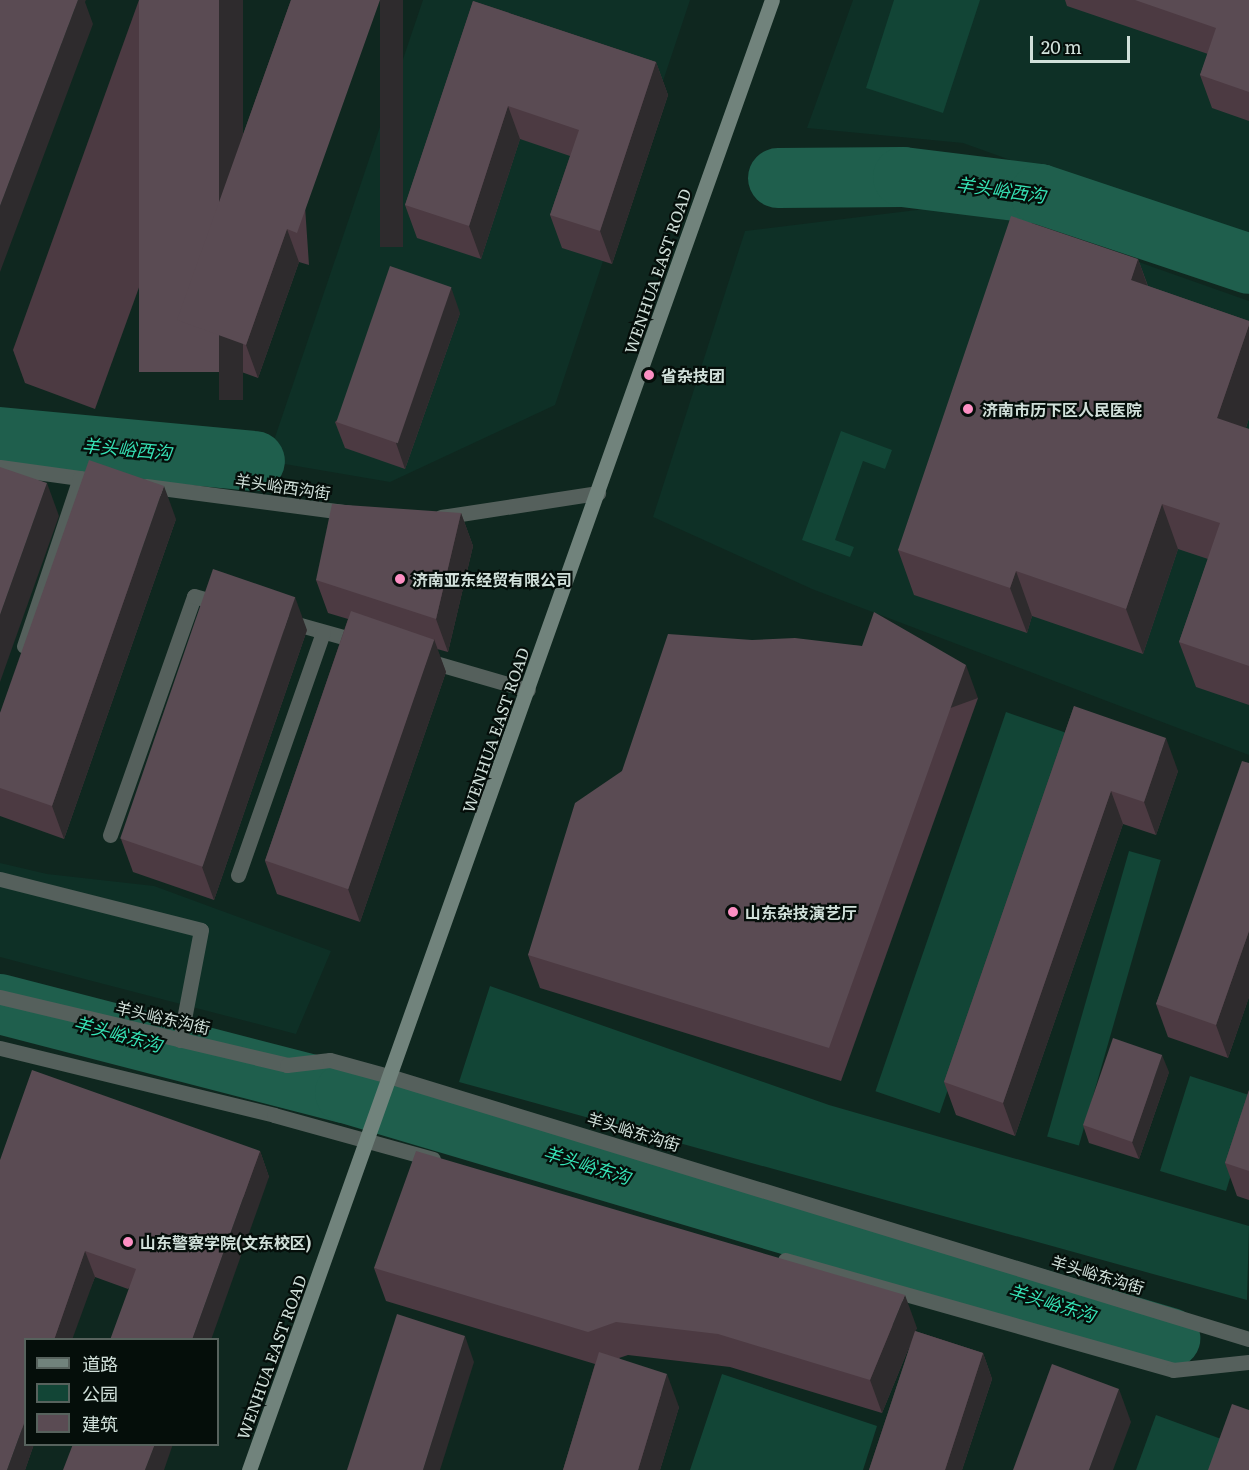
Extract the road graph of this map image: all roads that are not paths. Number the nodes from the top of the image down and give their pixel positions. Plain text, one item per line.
1 (772, 0) edge
2 (0, 467) edge
3 (80, 478) junction
4 (598, 493) junction
5 (362, 515) edge
6 (420, 516) edge
7 (237, 608) edge
8 (269, 617) edge
9 (323, 632) junction
10 (379, 647) edge
11 (412, 656) edge
12 (18, 663) edge
13 (528, 690) junction
14 (110, 835) dead end
15 (238, 875) dead end
16 (0, 879) edge
17 (0, 997) edge
18 (180, 1040) junction
19 (0, 1048) edge
20 (392, 1077) junction
21 (369, 1140) junction
22 (447, 1163) edge
23 (770, 1255) edge
24 (1249, 1339) edge
25 (1249, 1362) edge
26 (249, 1470) edge

1 - 4 main road, WENHUA EAST ROAD
2 - 3 street, 羊头峪西沟街
3 - 5 street, 羊头峪西沟街
3 - 12 street
4 - 6 street
4 - 13 main road, WENHUA EAST ROAD
7 - 14 street
8 - 9 street
9 - 10 street
9 - 15 street
11 - 13 street
13 - 20 main road, WENHUA EAST ROAD
16 - 18 street
17 - 18 street, 羊头峪东沟街
18 - 20 street, 羊头峪东沟街
19 - 21 street
20 - 21 main road, WENHUA EAST ROAD
20 - 24 street, 羊头峪东沟街
21 - 22 street
21 - 26 main road, WENHUA EAST ROAD
23 - 25 street

